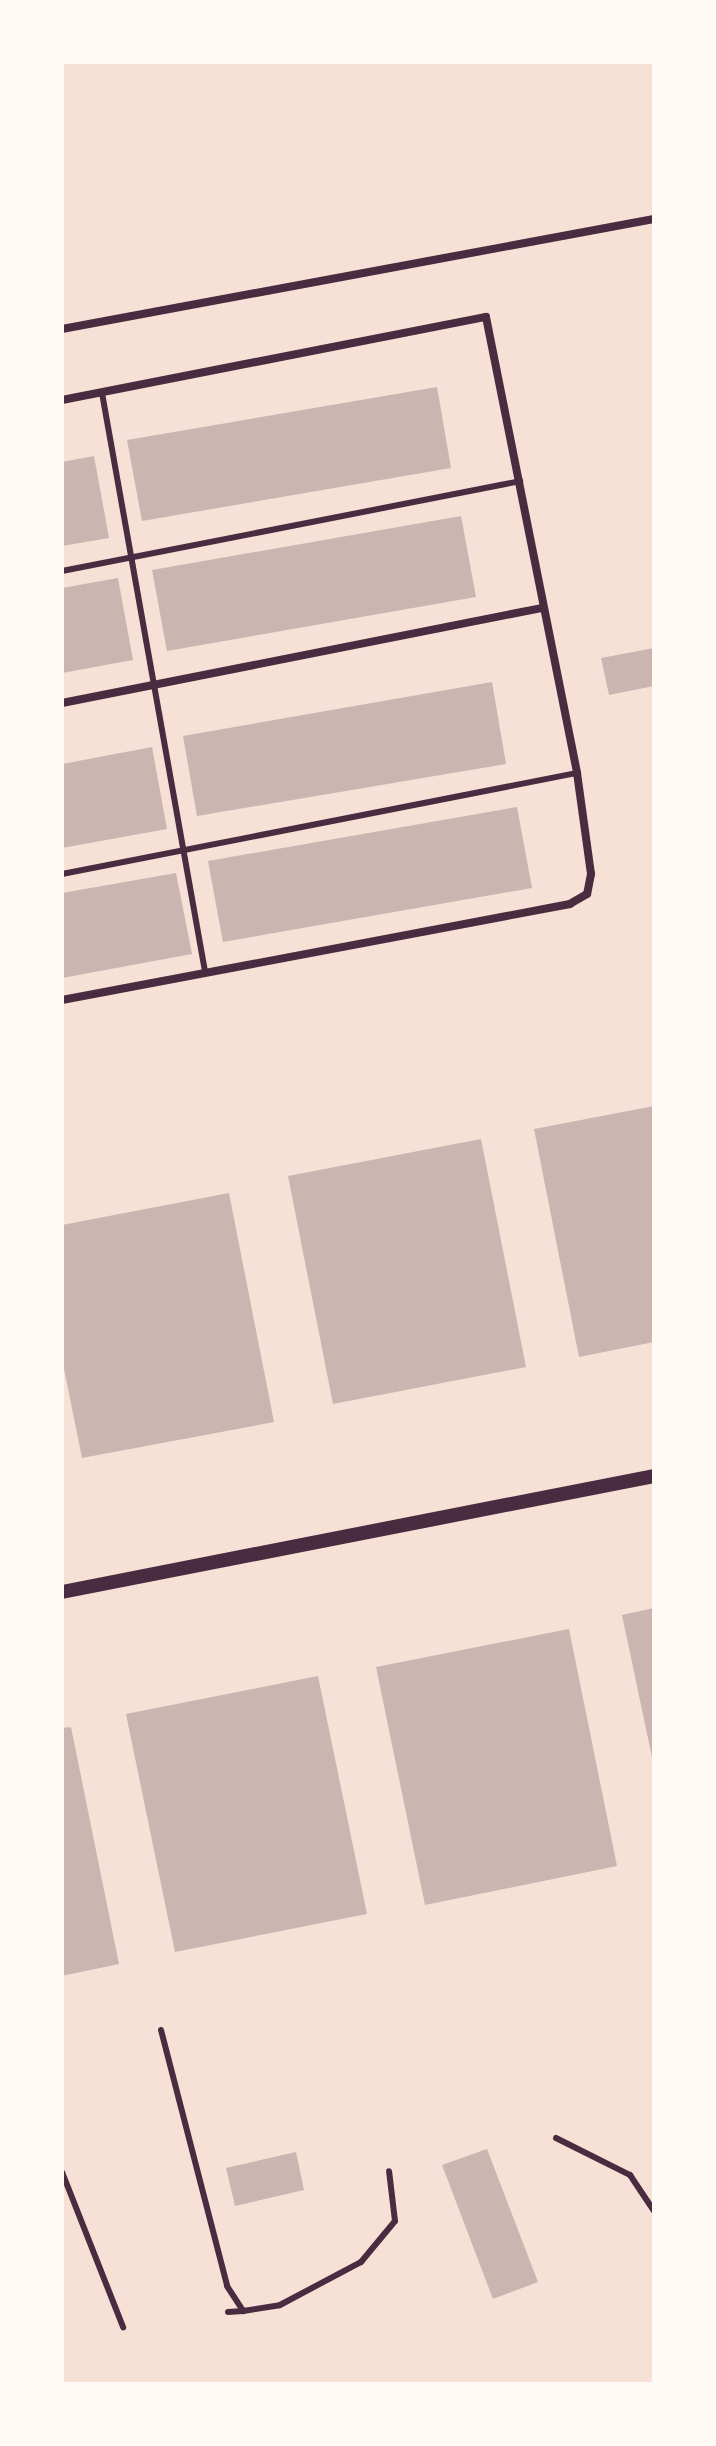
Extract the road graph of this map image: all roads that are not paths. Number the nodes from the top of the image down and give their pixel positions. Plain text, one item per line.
1 (654, 219) edge
2 (62, 329) edge
3 (102, 393) junction
4 (62, 400) edge
5 (520, 481) junction
6 (132, 557) junction
7 (62, 571) edge
8 (543, 608) junction
9 (154, 685) junction
10 (62, 703) edge
11 (577, 773) junction
12 (184, 850) junction
13 (62, 874) edge
14 (205, 971) junction
15 (62, 1000) edge
16 (654, 1476) edge
17 (62, 1592) edge
18 (161, 2030) dead end
19 (556, 2138) dead end
20 (389, 2171) dead end
21 (62, 2172) edge
22 (654, 2211) edge
23 (243, 2311) junction
24 (228, 2312) dead end
25 (123, 2327) dead end

1 - 2 street
3 - 4 street
3 - 5 street
3 - 6 lane
5 - 6 lane
5 - 8 street
6 - 7 lane
6 - 9 lane
8 - 9 street
8 - 11 street
9 - 10 street
9 - 12 lane
11 - 12 lane
11 - 14 street
12 - 13 lane
12 - 14 lane
14 - 15 street
16 - 17 street
18 - 23 lane
19 - 22 lane
20 - 23 lane
21 - 25 lane
23 - 24 lane

